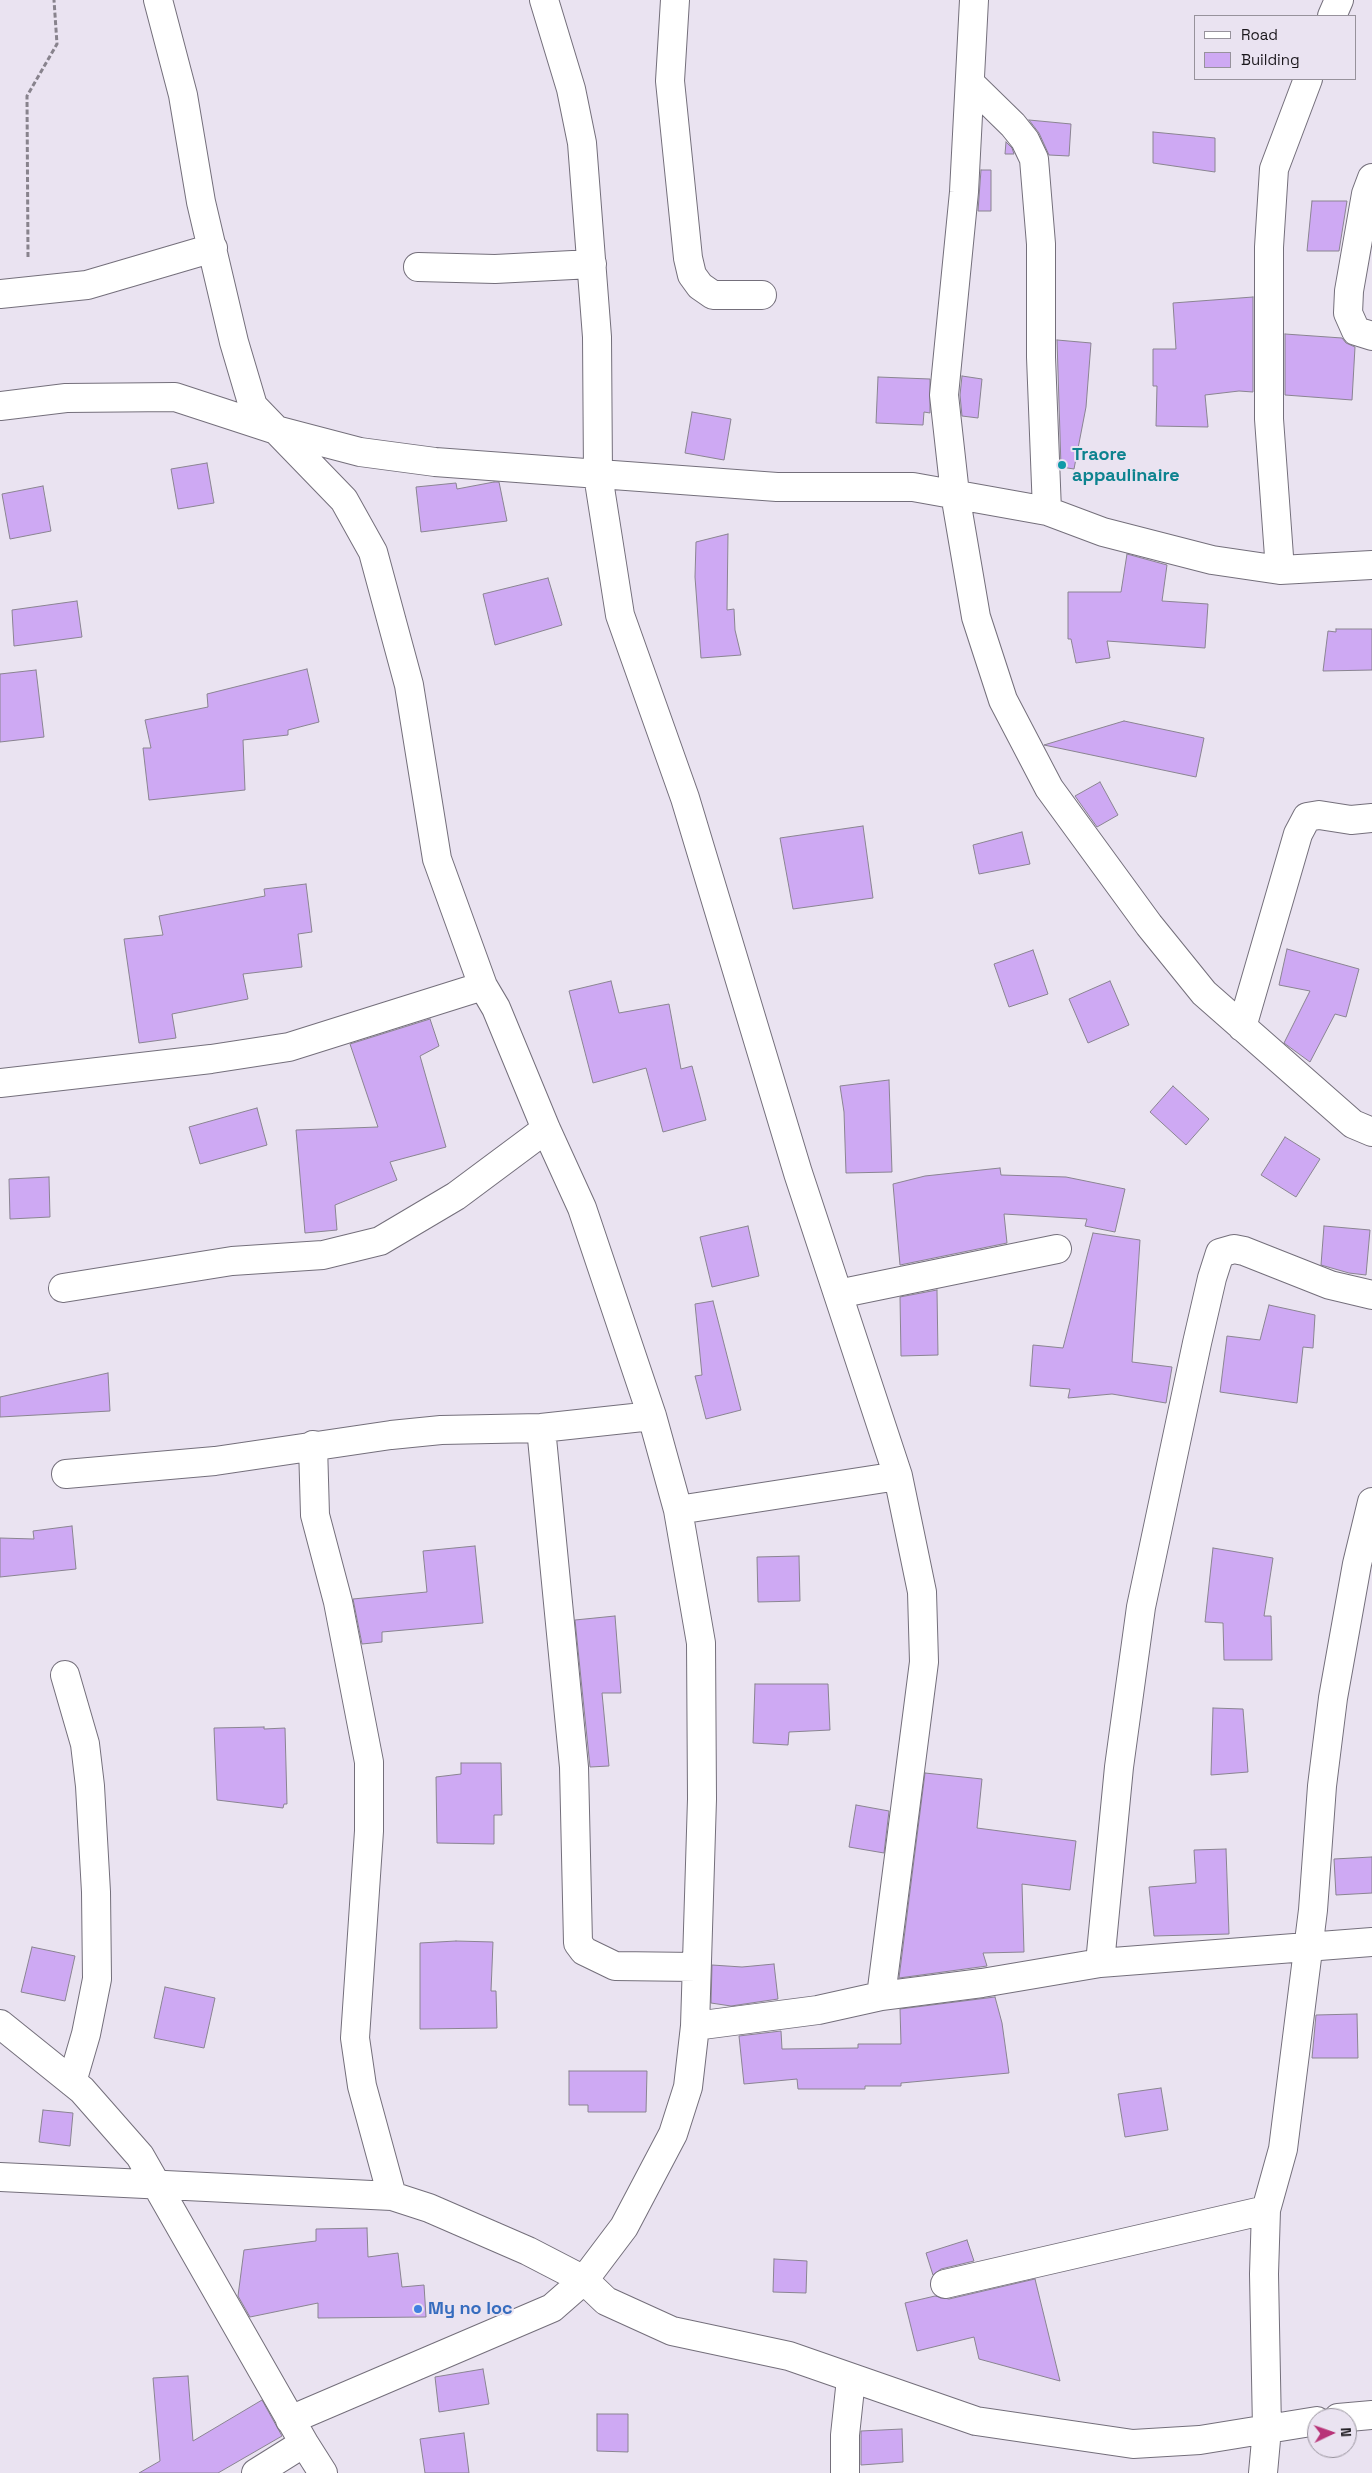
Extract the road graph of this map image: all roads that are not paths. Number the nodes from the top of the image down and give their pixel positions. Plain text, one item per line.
1 (158, 0) edge
2 (544, 0) edge
3 (675, 0) edge
4 (974, 0) edge
5 (1339, 0) edge
6 (1332, 15) edge
7 (1308, 80) edge
8 (970, 82) junction
9 (1372, 178) edge
10 (213, 248) junction
11 (592, 264) junction
12 (418, 266) dead end
13 (0, 294) edge
14 (762, 295) dead end
15 (1372, 336) edge
16 (0, 406) edge
17 (276, 430) junction
18 (598, 474) junction
19 (955, 494) junction
20 (1047, 511) junction
21 (1372, 565) edge
22 (1280, 570) junction
23 (1372, 818) edge
24 (483, 986) junction
25 (1242, 1027) junction
26 (0, 1083) edge
27 (546, 1130) junction
28 (1372, 1132) edge
29 (1057, 1249) dead end
30 (62, 1288) dead end
31 (838, 1294) junction
32 (1372, 1295) edge
33 (652, 1416) junction
34 (541, 1428) junction
35 (313, 1445) junction
36 (66, 1474) dead end
37 (898, 1476) junction
38 (1372, 1502) edge
39 (678, 1510) junction
40 (1365, 1565) edge
41 (65, 1675) dead end
42 (1372, 1942) edge
43 (1309, 1947) junction
44 (1100, 1963) junction
45 (696, 1967) junction
46 (881, 1996) junction
47 (0, 2024) edge
48 (694, 2026) junction
49 (72, 2082) junction
50 (0, 2177) edge
51 (157, 2185) junction
52 (392, 2196) junction
53 (1266, 2210) junction
54 (584, 2280) junction
55 (945, 2284) dead end
56 (851, 2379) junction
57 (1372, 2415) edge
58 (1357, 2416) edge
59 (290, 2420) junction
60 (1307, 2423) edge
61 (1266, 2429) junction
62 (304, 2443) junction
63 (256, 2473) edge
64 (324, 2473) edge
65 (845, 2473) edge
66 (1263, 2473) edge

1 - 10 street
2 - 11 street
3 - 14 street
4 - 8 street
5 - 6 street
7 - 22 street
8 - 19 street
8 - 20 street
9 - 15 street
10 - 13 street
10 - 17 street
11 - 12 street
11 - 18 street
16 - 17 street
17 - 18 street
17 - 24 street
18 - 19 street
18 - 31 street
19 - 20 street
19 - 25 street
20 - 22 street
21 - 22 street
23 - 25 street
24 - 26 street
24 - 27 street
25 - 28 street
27 - 30 street
27 - 33 street
29 - 31 street
31 - 37 street
32 - 44 street
33 - 34 street
33 - 39 street
34 - 35 street
34 - 45 street
35 - 36 street
35 - 52 street
37 - 39 street
37 - 46 street
38 - 40 street
39 - 45 street
40 - 43 street
41 - 49 street
42 - 43 street
43 - 44 street
43 - 53 street
44 - 46 street
45 - 48 street
46 - 48 street
47 - 49 street
48 - 54 street
49 - 51 street
50 - 51 street
51 - 52 street
51 - 59 street
52 - 54 street
53 - 55 street
53 - 61 street
54 - 56 street
54 - 59 street
56 - 61 street
56 - 65 street
57 - 58 street
59 - 62 street
60 - 61 street
61 - 66 street
62 - 63 street
62 - 64 street

